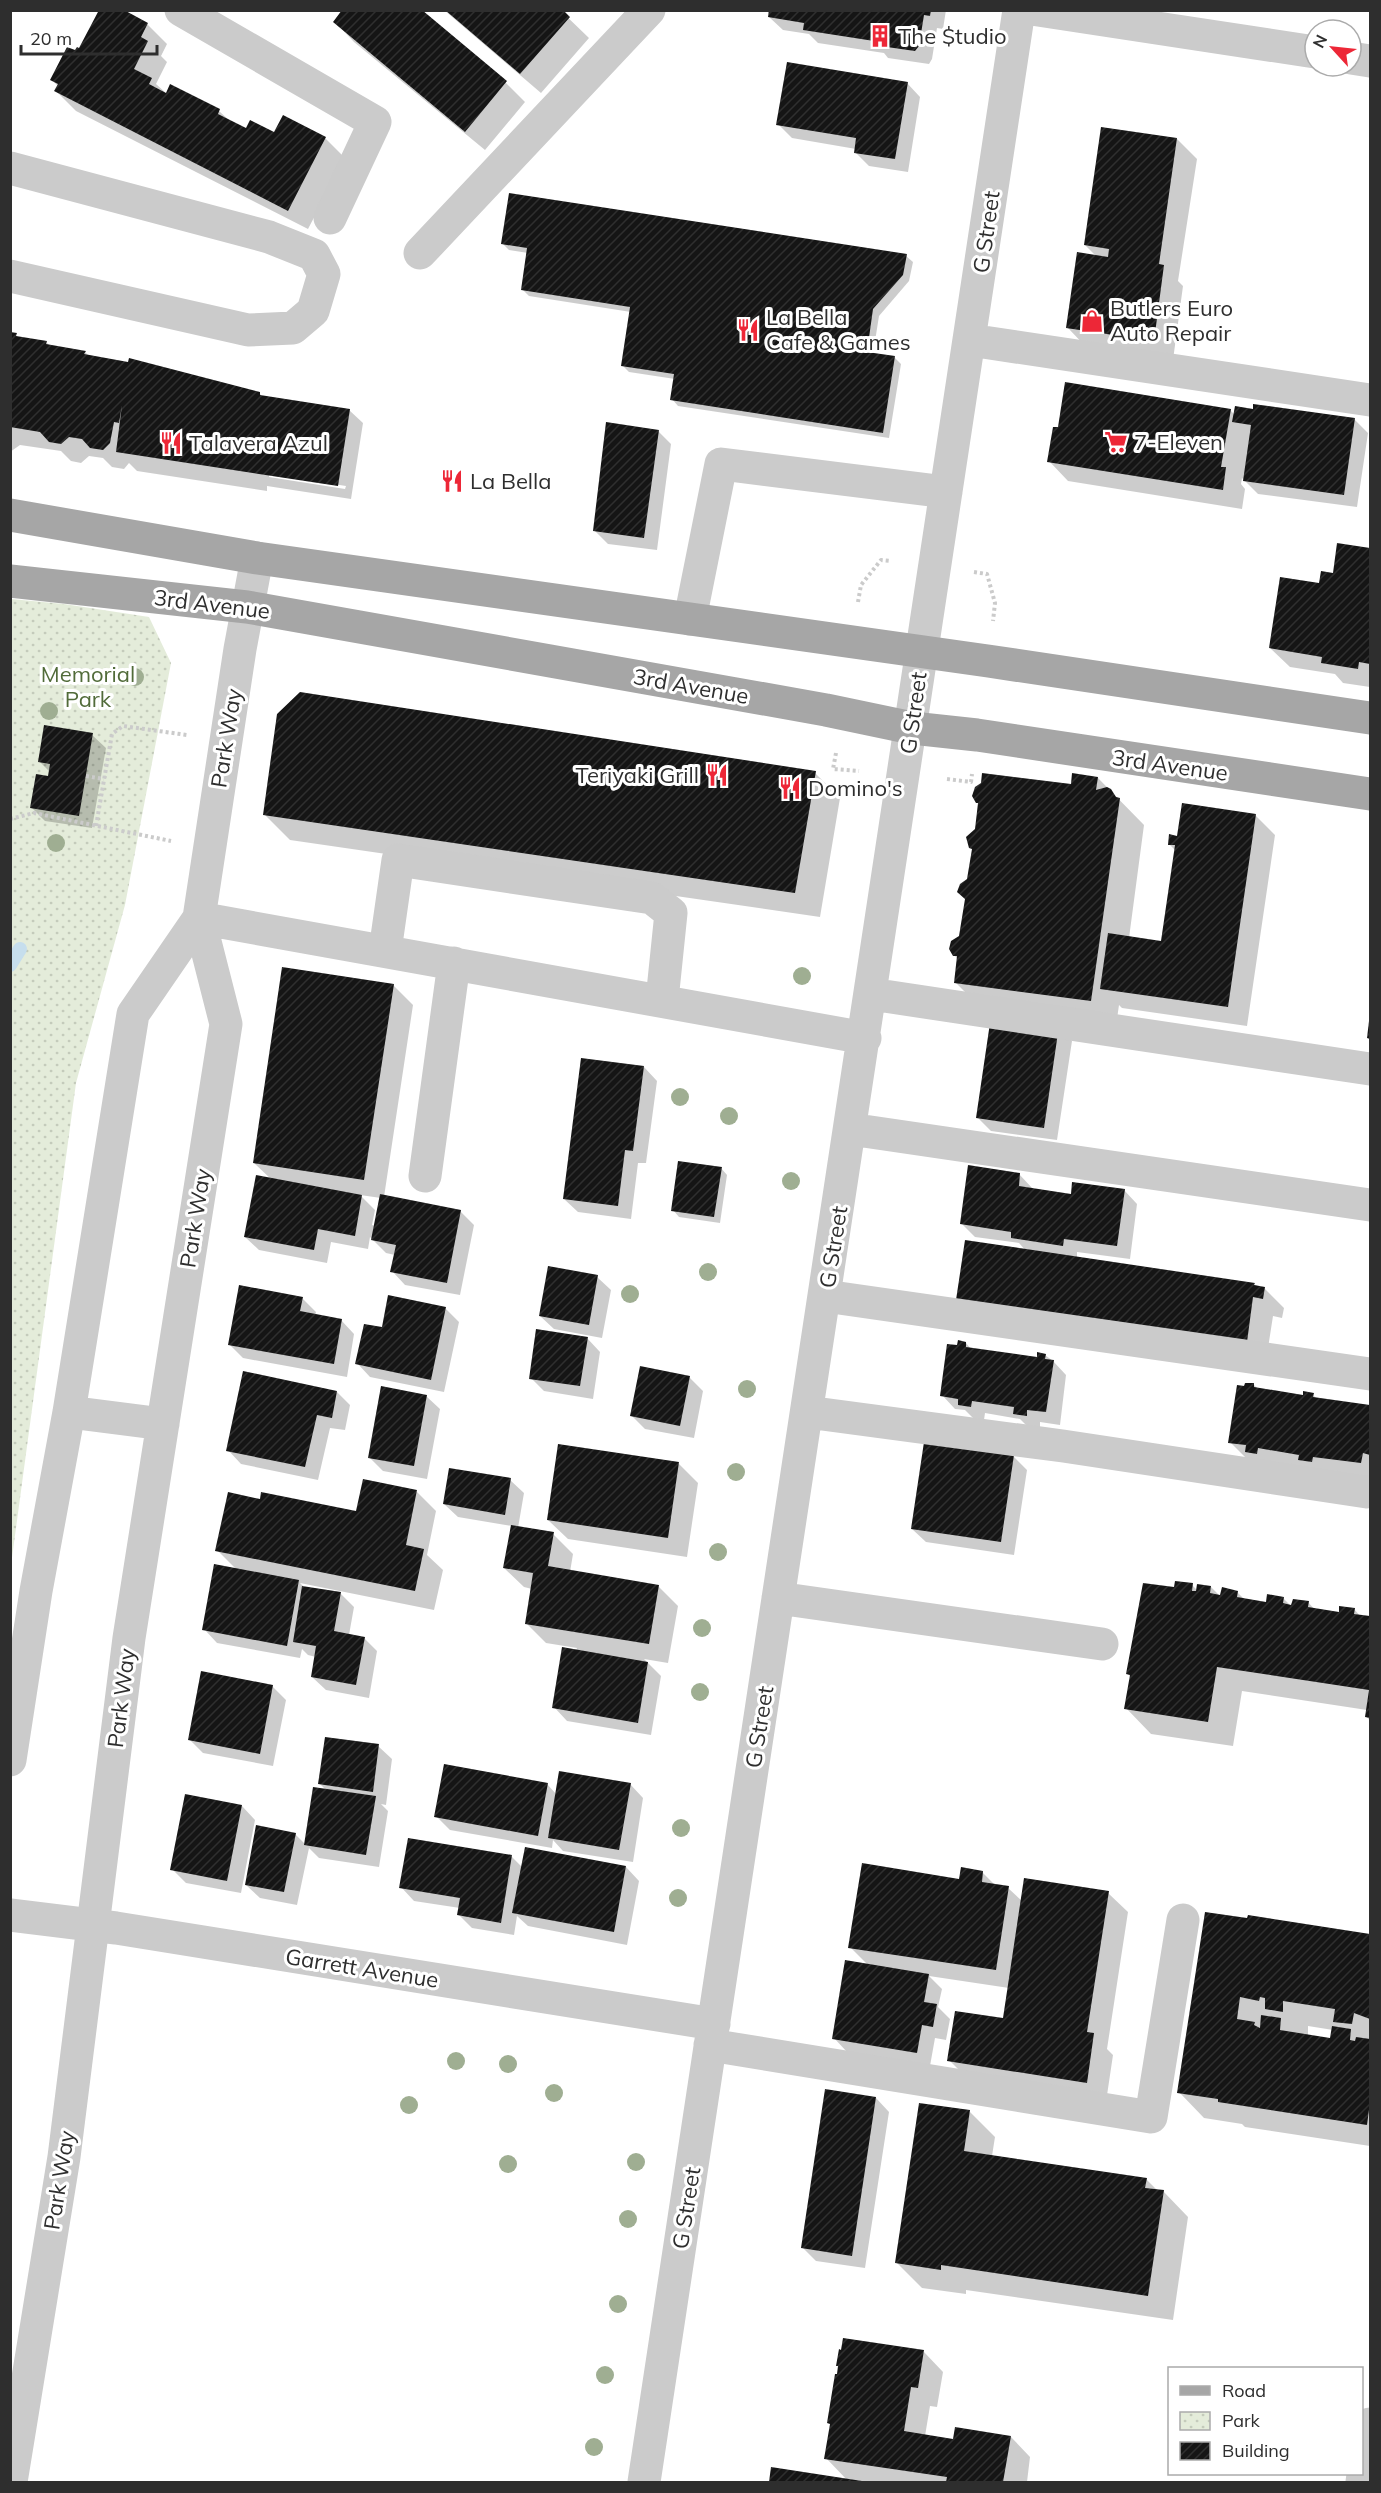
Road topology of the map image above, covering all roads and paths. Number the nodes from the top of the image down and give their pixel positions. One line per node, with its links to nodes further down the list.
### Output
1 (181, 10): 7 (street)
2 (649, 10): 8 (street)
3 (1019, 10): 10 (street, G Street)
4 (1038, 10): 5 (street)
5 (1303, 50)
6 (10, 168): 9 (street)
7 (330, 218)
8 (420, 253)
9 (10, 276)
10 (970, 340): 11 (street); 12 (street, G Street)
11 (1371, 400)
12 (946, 492): 20 (street); 22 (street, G Street)
13 (10, 515): 14 (main road)
14 (257, 558): 19 (street, Park Way); 20 (main road)
15 (891, 561): 18 (path)
16 (973, 572): 21 (path)
17 (10, 581): 19 (main road, 3rd Avenue)
18 (858, 603)
19 (247, 607): 24 (main road, 3rd Avenue); 25 (street, Park Way)
20 (690, 619): 22 (main road)
21 (993, 621)
22 (922, 654): 23 (main road); 24 (street, G Street)
23 (1371, 718)
24 (912, 728): 32 (main road, 3rd Avenue); 39 (street, G Street)
25 (226, 741): 29 (path); 35 (street, Park Way)
26 (833, 769): 27 (path)
27 (859, 771)
28 (86, 776): 29 (path)
29 (104, 779): 34 (path)
30 (947, 779): 31 (path)
31 (971, 782)
32 (1371, 794)
33 (10, 819): 34 (path)
34 (96, 826): 35 (path)
35 (209, 850): 36 (street, Park Way)
36 (198, 918): 37 (street); 48 (street, Park Way); 50 (street, Park Way)
37 (385, 951): 38 (street); 40 (street)
38 (454, 963): 40 (street); 44 (street)
39 (871, 994): 41 (street, G Street); 42 (street)
40 (662, 1000): 41 (street)
41 (865, 1038): 43 (street, G Street)
42 (1371, 1069)
43 (850, 1129): 45 (street); 46 (street, G Street)
44 (425, 1176)
45 (1371, 1205)
46 (825, 1296): 47 (street); 49 (street, G Street)
47 (1371, 1374)
48 (69, 1412): 50 (street); 54 (street, Park Way)
49 (807, 1412): 51 (street); 52 (street, G Street)
50 (163, 1424): 57 (street, Park Way)
51 (1367, 1492)
52 (778, 1598): 53 (street); 58 (street, G Street)
53 (1102, 1644)
54 (10, 1760)
55 (10, 1915): 57 (street, Garrett Avenue)
56 (1183, 1920): 58 (street, Garrett Avenue)
57 (94, 1925): 58 (street, Garrett Avenue); 60 (street, Park Way)
58 (712, 2034): 61 (street, G Street)
59 (1371, 2424): 62 (street)
60 (11, 2482)
61 (644, 2482)
62 (1362, 2482)

